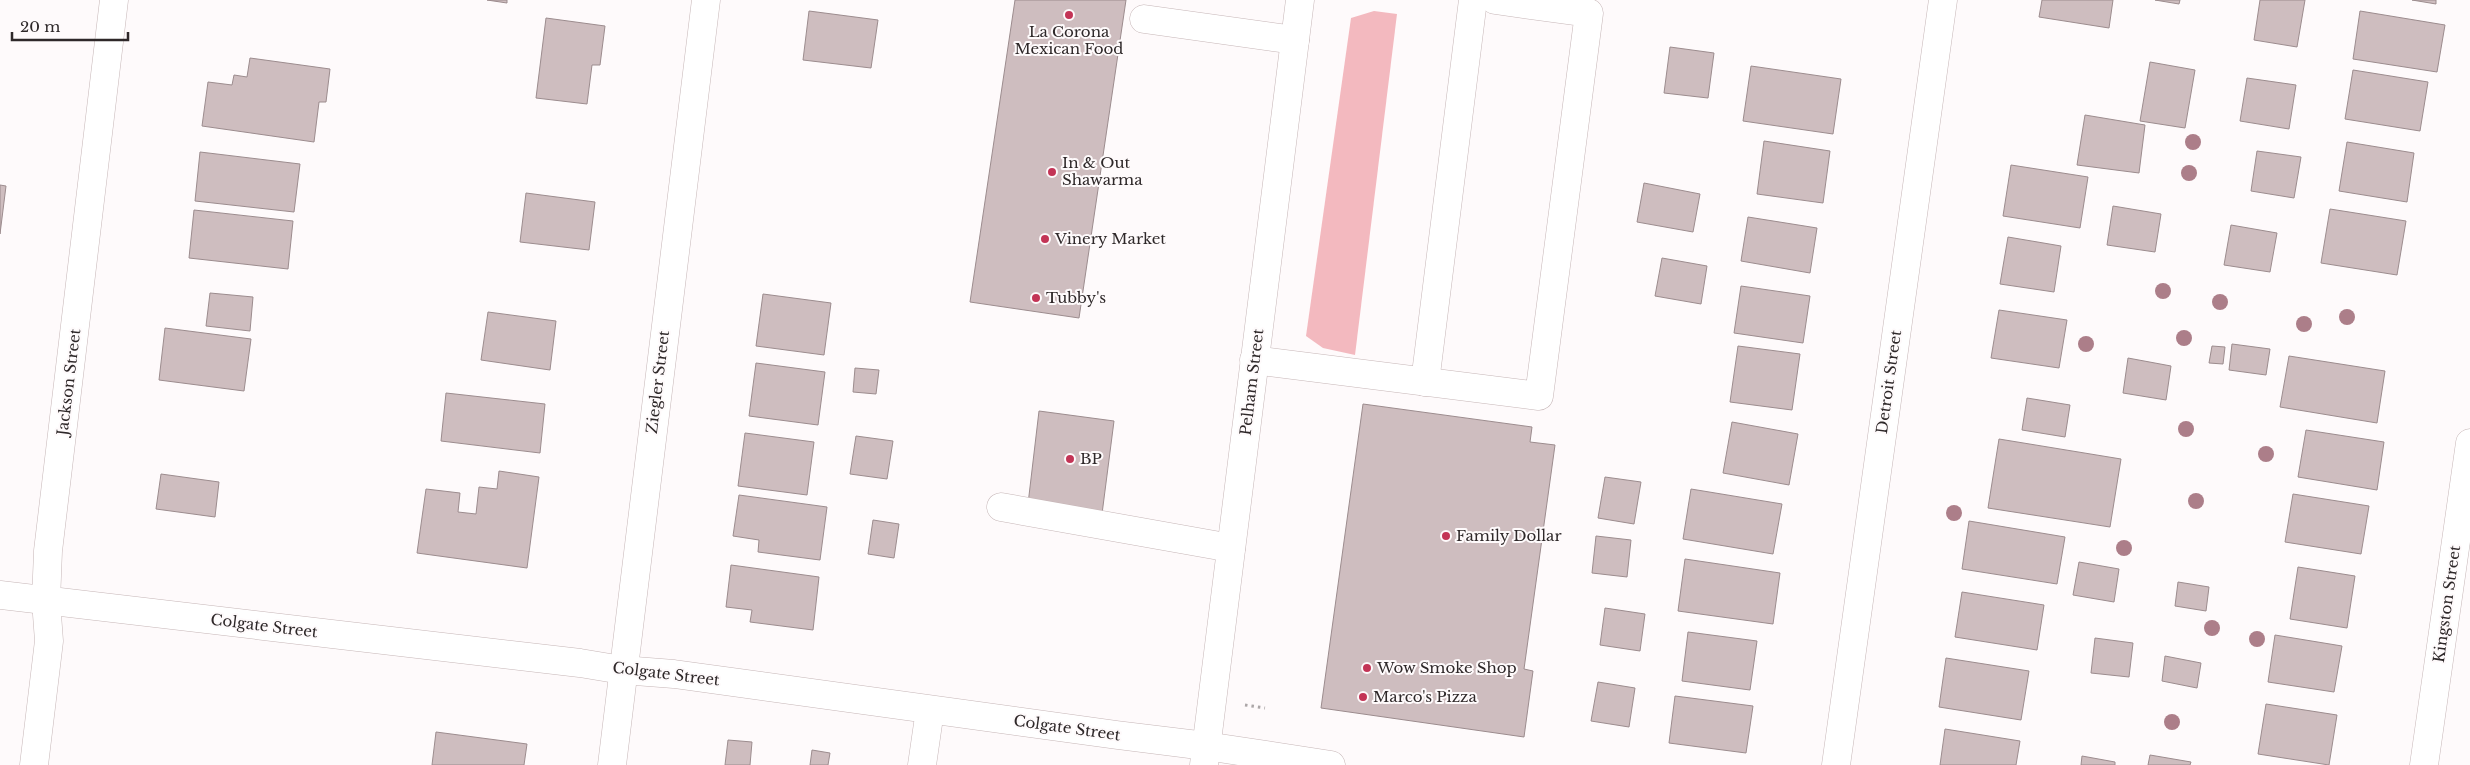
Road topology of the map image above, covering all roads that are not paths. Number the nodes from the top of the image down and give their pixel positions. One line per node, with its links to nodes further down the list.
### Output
1 (114, 0): 15 (street, Jackson Street)
2 (706, 0): 16 (street, Ziegler Street)
3 (1300, 0): 8 (street, Pelham Street)
4 (1473, 0): 10 (street)
5 (1495, 0): 10 (street)
6 (1944, 0): 23 (street, Detroit Street)
7 (1144, 19): 8 (street)
8 (1295, 40): 9 (street, Pelham Street)
9 (1254, 360): 10 (street); 13 (street, Pelham Street)
10 (1425, 382)
11 (2470, 443): 24 (street, Kingston Street)
12 (1001, 507): 13 (street)
13 (1231, 548): 18 (street, Pelham Street)
14 (0, 595): 15 (street, Colgate Street)
15 (46, 601): 16 (street, Colgate Street); 19 (street, Jackson Street)
16 (622, 670): 17 (street, Colgate Street); 20 (street, Ziegler Street)
17 (930, 710): 18 (street, Colgate Street); 21 (street)
18 (1205, 755): 22 (street, Colgate Street)
19 (34, 765)
20 (612, 765)
21 (922, 765)
22 (1330, 765)
23 (1836, 765)
24 (2424, 765)

